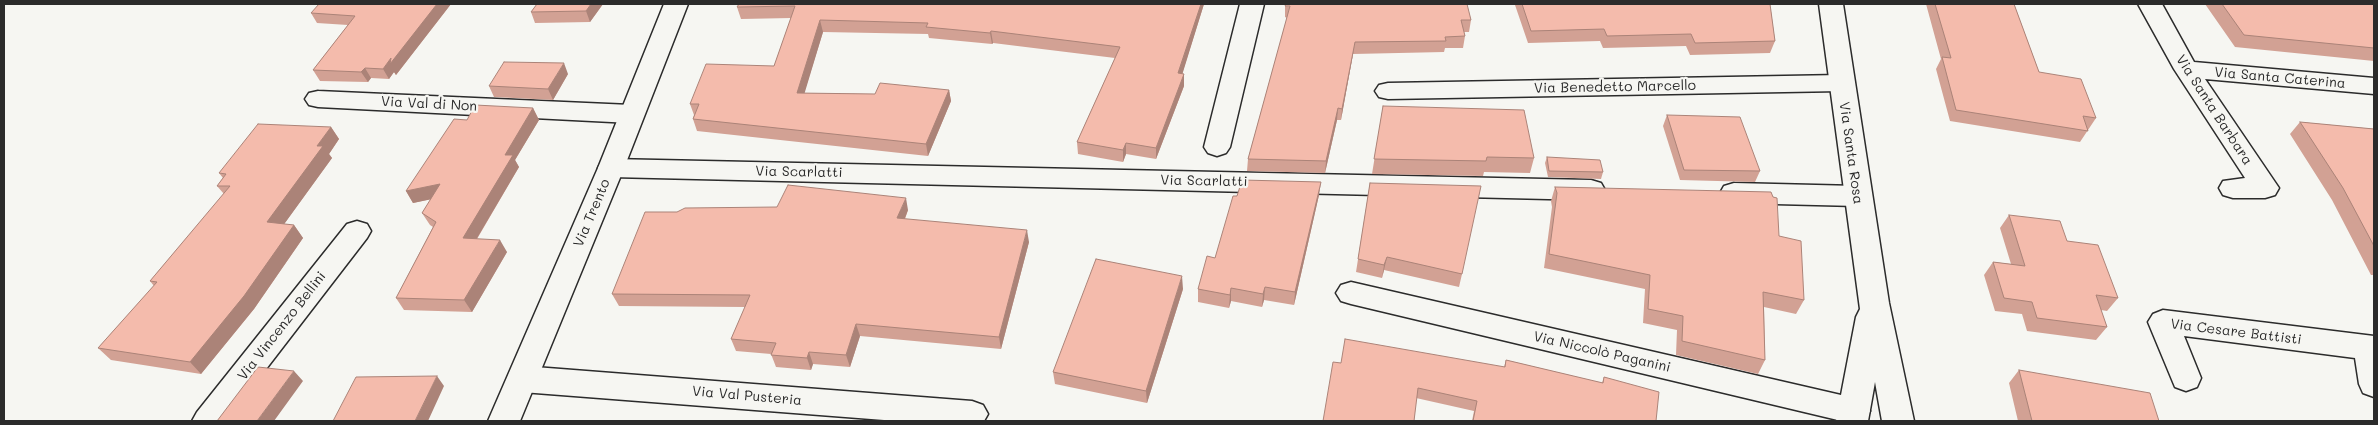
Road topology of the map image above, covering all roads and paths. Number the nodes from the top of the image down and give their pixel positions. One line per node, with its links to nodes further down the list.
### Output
1 (676, 4): 10 (street, Via Trento)
2 (1252, 4): 11 (street)
3 (1831, 4): 6 (street, Via Santa Rosa)
4 (2150, 4): 5 (street, Via Santa Barbara)
5 (2186, 69): 7 (street, Via Santa Caterina); 13 (street, Via Santa Barbara)
6 (1841, 83): 8 (street, Via Benedetto Marcello); 16 (street, Via Santa Rosa)
7 (2374, 86)
8 (1388, 91)
9 (318, 99): 10 (street, Via Val di Non)
10 (631, 114): 12 (street, Via Trento)
11 (1218, 147)
12 (611, 168): 14 (street, Via Scarlatti); 22 (street, Via Trento)
13 (2233, 188)
14 (1616, 190)
15 (1705, 192): 16 (street)
16 (1857, 196): 19 (street, Via Santa Rosa)
17 (357, 231): 26 (street, Via Vincenzo Bellini)
18 (1351, 293): 25 (street, Via Niccolò Paganini)
19 (1874, 303): 25 (street, Via Santa Rosa); 28 (street, Via Santa Rosa)
20 (2372, 348): 21 (street, Via Cesare Battisti); 23 (street, Via Cesare Battisti)
21 (2186, 378)
22 (522, 379): 24 (street, Via Val Pusteria); 27 (street, Via Trento)
23 (2374, 384)
24 (972, 414)
25 (1853, 416)
26 (208, 421)
27 (504, 421)
28 (1898, 421)

